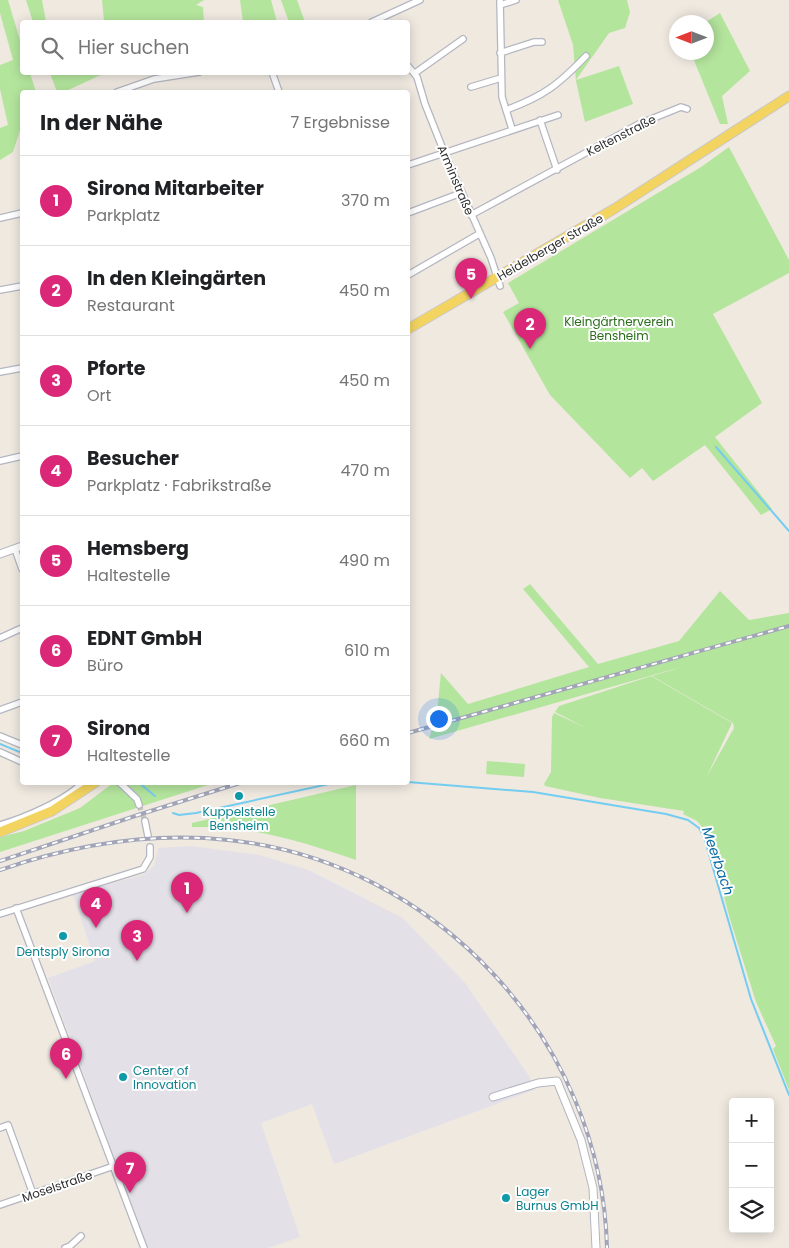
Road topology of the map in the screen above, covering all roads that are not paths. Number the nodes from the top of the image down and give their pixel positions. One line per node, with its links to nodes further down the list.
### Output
1 (420, 0): 4 (street)
2 (516, 0): 3 (street)
3 (500, 3): 7 (street)
4 (376, 20)
5 (463, 39): 10 (street)
6 (542, 42): 7 (street)
7 (500, 53): 13 (street)
8 (586, 56): 19 (street)
9 (410, 68): 10 (street, Arminstraße)
10 (415, 74): 23 (street, Arminstraße)
11 (180, 75): 15 (street)
12 (273, 75): 16 (street)
13 (501, 78): 14 (street); 19 (street)
14 (471, 87)
15 (123, 90)
16 (278, 90)
17 (789, 96): 33 (main road, Heidelberger Straße)
18 (687, 109): 25 (street, Keltenstraße)
19 (506, 110): 22 (street)
20 (558, 115): 21 (street)
21 (540, 120): 22 (street); 25 (street)
22 (512, 129): 23 (street)
23 (444, 152): 24 (street); 26 (street, Arminstraße)
24 (410, 164)
25 (557, 170): 29 (street, Keltenstraße)
26 (461, 193): 27 (street); 29 (street, Arminstraße)
27 (410, 212)
28 (20, 213): 30 (street)
29 (471, 215): 31 (street, Arminstraße)
30 (0, 218)
31 (479, 234): 32 (street); 33 (street, Arminstraße)
32 (410, 273)
33 (498, 282): 36 (main road, Heidelberger Straße)
34 (20, 286): 35 (street)
35 (0, 290)
36 (410, 328)
37 (20, 368): 38 (street)
38 (0, 372)
39 (20, 456): 40 (street)
40 (0, 461)
41 (20, 547): 42 (street)
42 (15, 549): 43 (street); 44 (street)
43 (0, 554)
44 (20, 564)
45 (20, 629): 46 (street)
46 (0, 638)
47 (20, 703): 48 (street)
48 (0, 710)
49 (0, 736): 50 (street)
50 (20, 744)
51 (0, 752): 52 (street)
52 (20, 761)
53 (79, 785): 58 (street)
54 (91, 785): 59 (main road)
55 (122, 785): 56 (street)
56 (139, 805)
57 (145, 821): 60 (street)
58 (0, 825)
59 (0, 832)
60 (148, 836)
61 (150, 847): 62 (street)
62 (16, 908): 63 (street); 66 (street)
63 (0, 914)
64 (492, 1097): 72 (street)
65 (0, 1128): 67 (street)
66 (114, 1166): 67 (street, Moselstraße); 71 (street)
67 (33, 1194): 68 (street, Moselstraße)
68 (0, 1205)
69 (81, 1236): 70 (street)
70 (65, 1248)
71 (144, 1248)
72 (596, 1248)

